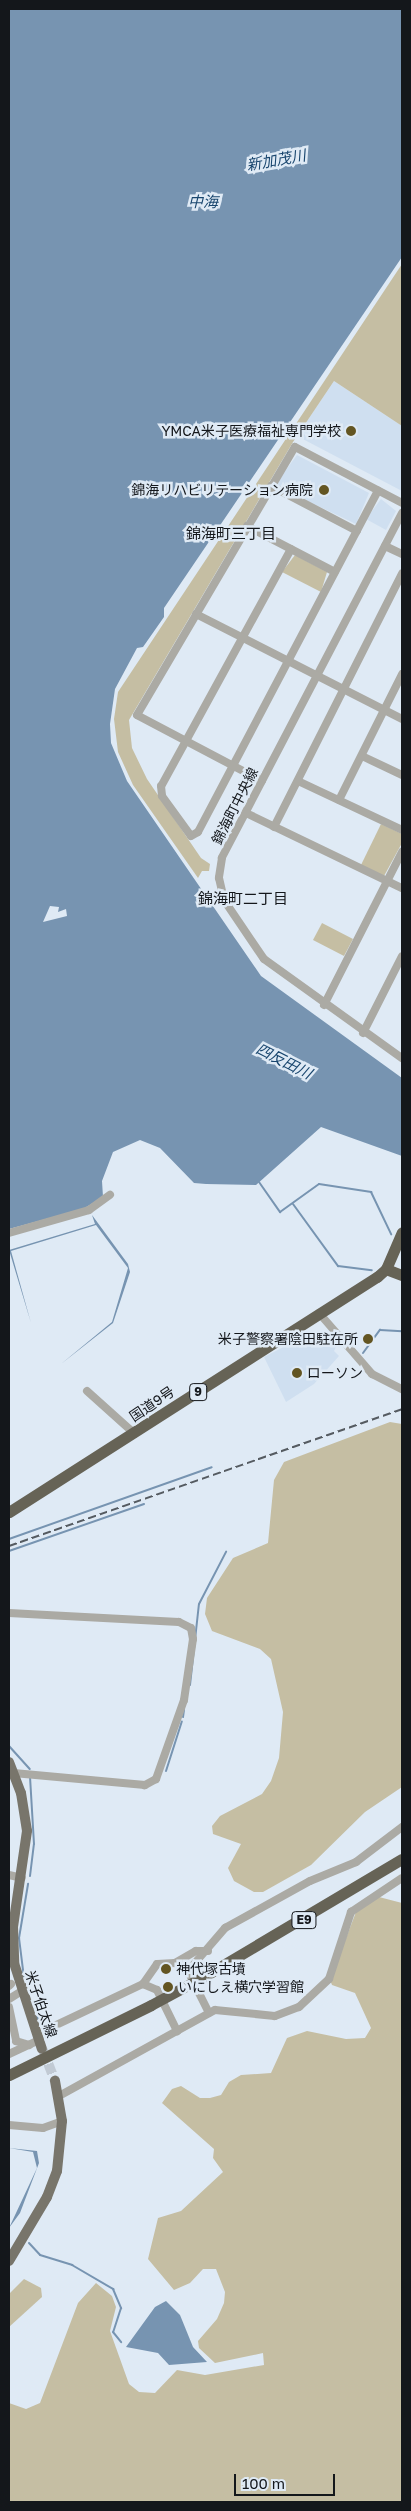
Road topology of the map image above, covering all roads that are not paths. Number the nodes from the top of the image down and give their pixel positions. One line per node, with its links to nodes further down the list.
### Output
1 (271, 486): 2 (street); 5 (street); 6 (street)
2 (378, 490): 3 (street); 6 (street)
3 (402, 503)
4 (402, 513): 7 (street, 錦海町中央線)
5 (247, 526): 8 (street); 12 (street)
6 (357, 531): 10 (street)
7 (385, 546): 9 (street); 16 (street, 錦海町中央線)
8 (291, 549): 10 (street); 13 (street)
9 (402, 554)
10 (335, 572): 14 (street)
11 (402, 574): 17 (street)
12 (196, 614): 13 (street); 20 (street)
13 (242, 639): 14 (street); 20 (street)
14 (288, 663): 16 (street); 22 (street)
15 (402, 674): 18 (street)
16 (316, 678): 17 (street); 24 (street, 錦海町中央線)
17 (343, 691): 18 (street); 25 (street)
18 (384, 710): 19 (street); 21 (street)
19 (402, 719)
20 (185, 740): 22 (street); 22 (street)
21 (362, 756): 23 (street); 26 (street)
22 (233, 766): 24 (street)
23 (402, 775)
24 (262, 781): 27 (street, 錦海町中央線)
25 (298, 781): 26 (street); 28 (street)
26 (339, 800): 29 (street)
27 (246, 813): 28 (street); 34 (street, 錦海町中央線)
28 (274, 827): 31 (street)
29 (402, 830)
30 (402, 852): 31 (street)
31 (388, 881): 32 (street); 34 (street)
32 (402, 888)
33 (402, 956): 35 (street)
34 (324, 1005): 35 (street, 錦海町中央線)
35 (363, 1033): 36 (street, 錦海町中央線)
36 (402, 1058)
37 (110, 1195): 39 (street)
38 (402, 1232): 40 (highway)
39 (9, 1233)
40 (386, 1270): 41 (highway); 42 (highway, 国道9号 / 9)
41 (402, 1275)
42 (318, 1314): 43 (street); 45 (highway, 国道9号 / 9)
43 (402, 1389)
44 (87, 1391): 45 (street)
45 (135, 1434): 46 (highway, 国道9号 / 9)
46 (9, 1512)
47 (9, 1613): 49 (street)
48 (9, 1762): 49 (main road, 米子伯太線)
49 (14, 1773): 53 (main road, 米子伯太線)
50 (402, 1828): 55 (street)
51 (402, 1859): 65 (highway, E9, bridge)
52 (9, 1875): 53 (street)
53 (22, 1878): 57 (main road, 米子伯太線)
54 (402, 1878): 60 (street)
55 (208, 1951): 56 (street); 60 (street)
56 (143, 1984): 61 (street); 62 (street)
57 (20, 1992): 58 (street); 62 (main road, 米子伯太線)
58 (9, 1999)
59 (9, 2007): 63 (street)
60 (209, 2013): 61 (street)
61 (177, 2031): 67 (street)
62 (39, 2041): 63 (street)
63 (29, 2045): 64 (street)
64 (9, 2054)
65 (9, 2075)
66 (55, 2081): 67 (main road)
67 (59, 2096): 68 (main road)
68 (62, 2121): 69 (street); 70 (main road)
69 (9, 2125)
70 (9, 2261)

